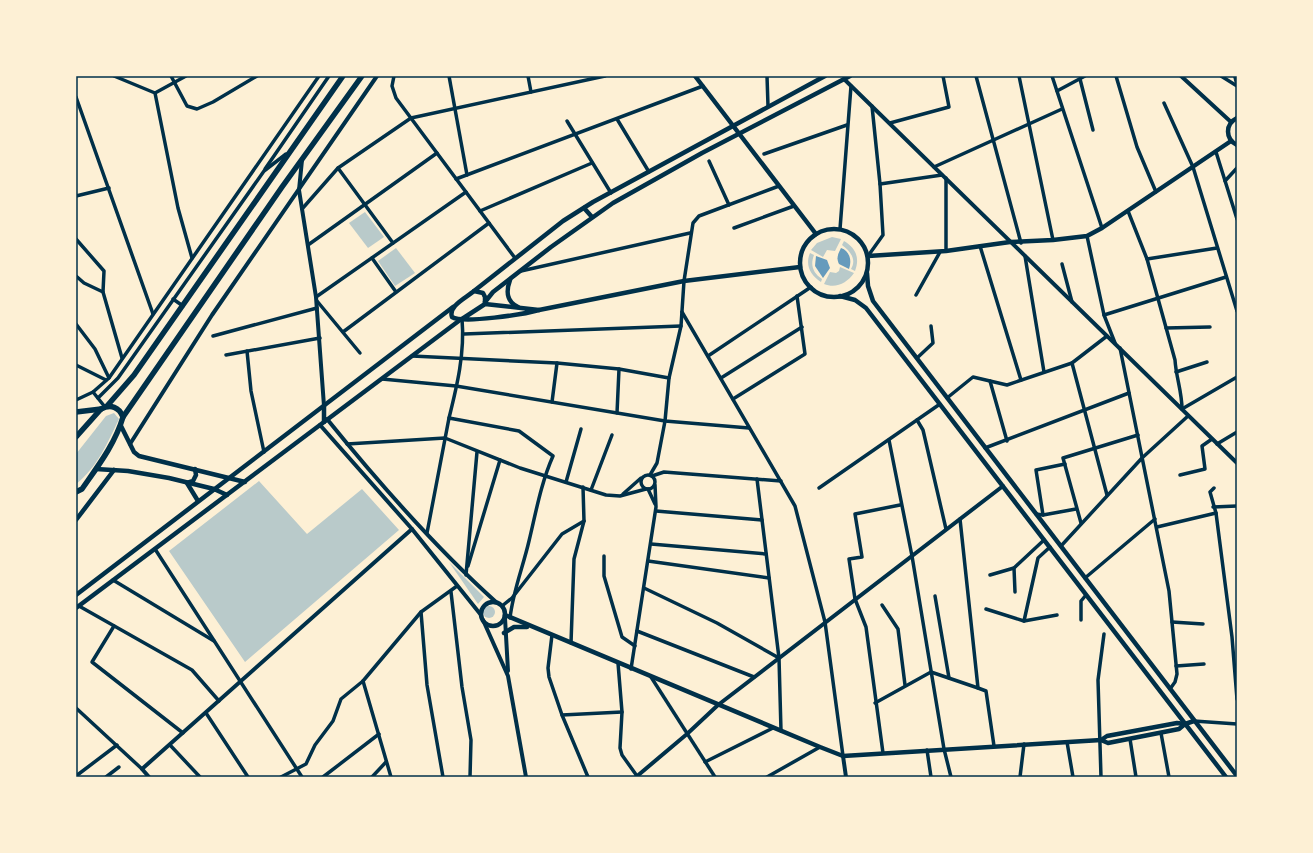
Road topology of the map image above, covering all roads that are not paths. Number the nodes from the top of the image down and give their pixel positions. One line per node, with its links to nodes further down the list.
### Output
1 (114, 76): 35 (street)
2 (171, 76): 29 (street)
3 (186, 76): 29 (street)
4 (257, 76): 29 (street)
5 (318, 76): 110 (street)
6 (328, 76): 68 (street)
7 (343, 76): 57 (main road)
8 (362, 76): 61 (main road)
9 (378, 76): 77 (street)
10 (394, 76): 42 (street)
11 (449, 76): 40 (street)
12 (528, 76): 34 (street)
13 (605, 76): 34 (street)
14 (695, 76): 31 (main road)
15 (767, 76): 38 (street)
16 (825, 76): 38 (main road)
17 (850, 76): 27 (main road)
18 (943, 76): 47 (street)
19 (976, 76): 54 (street)
20 (1019, 76): 48 (street)
21 (1052, 76): 33 (street)
22 (1085, 76): 28 (street)
23 (1116, 76): 79 (street)
24 (1181, 76): 46 (street)
25 (1221, 76): 30 (street)
26 (1235, 76): 30 (street)
27 (844, 79): 32 (street); 53 (main road)
28 (1080, 79): 33 (street); 51 (street)
29 (174, 82): 35 (street)
30 (1237, 85)
31 (703, 86): 44 (street); 50 (main road)
32 (851, 86): 39 (street); 49 (street)
33 (1057, 91): 41 (street)
34 (531, 92): 40 (street)
35 (155, 94): 110 (street)
36 (76, 97): 76 (street)
37 (1164, 103): 65 (street)
38 (768, 106): 50 (main road)
39 (872, 106): 47 (street); 74 (street)
40 (455, 108): 42 (street); 70 (street)
41 (1062, 109): 48 (street); 93 (street)
42 (411, 118): 59 (street); 66 (street)
43 (1237, 118): 46 (main road)
44 (617, 120): 52 (street); 69 (street)
45 (567, 121): 52 (street)
46 (1231, 122): 55 (main road)
47 (890, 123): 64 (street)
48 (1029, 124): 54 (street); 99 (street)
49 (847, 125): 60 (street); 94 (street)
50 (733, 126): 53 (main road); 69 (main road)
51 (1092, 130)
52 (575, 134): 63 (street); 70 (street)
53 (739, 134): 75 (main road); 89 (main road)
54 (994, 140): 64 (street); 102 (street)
55 (1231, 141): 56 (main road); 58 (main road)
56 (1237, 145)
57 (294, 148): 68 (street); 134 (main road)
58 (1216, 152): 65 (main road); 73 (street)
59 (437, 153): 72 (street); 82 (street)
60 (764, 154)
61 (303, 159): 77 (street); 195 (main road)
62 (709, 162): 83 (street)
63 (592, 163): 80 (street); 87 (street)
64 (934, 167): 71 (street)
65 (1192, 167): 79 (main road); 105 (street)
66 (338, 168): 82 (street); 86 (street)
67 (1237, 168): 73 (street)
68 (264, 171): 129 (street)
69 (649, 172): 80 (main road)
70 (467, 175): 72 (street)
71 (944, 177): 74 (street); 100 (street); 106 (street)
72 (456, 179): 78 (street)
73 (1225, 181): 90 (street)
74 (880, 184): 108 (street)
75 (779, 186): 83 (street); 84 (main road)
76 (109, 188): 81 (street); 141 (street)
77 (299, 190): 86 (street); 211 (street)
78 (466, 192): 87 (street); 101 (street)
79 (1156, 192): 88 (main road)
80 (611, 193): 85 (main road)
81 (76, 196)
82 (365, 203): 101 (street); 103 (street)
83 (729, 205): 95 (street)
84 (794, 206): 92 (street); 96 (main road)
85 (584, 208): 89 (main road); 112 (main road)
86 (302, 209): 103 (street)
87 (480, 211): 91 (street)
88 (1128, 211): 93 (main road); 113 (street)
89 (592, 217): 116 (main road)
90 (1237, 219)
91 (489, 223): 112 (street); 125 (street)
92 (734, 228)
93 (1102, 228): 97 (main road)
94 (840, 229): 96 (main road); 108 (main road)
95 (690, 233): 116 (street); 121 (street)
96 (816, 234): 115 (main road)
97 (1087, 236): 99 (main road); 142 (street)
98 (76, 239): 124 (street)
99 (1053, 240): 102 (main road)
100 (1010, 242): 102 (main road); 104 (main road); 109 (street)
101 (393, 243): 111 (street)
102 (1020, 243)
103 (308, 245): 130 (street)
104 (980, 246): 106 (main road); 177 (street)
105 (1217, 248): 113 (street); 119 (street)
106 (946, 251): 107 (main road)
107 (940, 252): 108 (main road); 126 (street)
108 (868, 256): 117 (main road)
109 (1025, 256): 132 (street); 170 (street)
110 (192, 258): 141 (street)
111 (372, 258): 125 (street); 130 (street)
112 (515, 258): 123 (main road)
113 (1147, 259): 131 (street)
114 (1062, 264): 132 (street)
115 (800, 267): 121 (main road); 122 (main road)
116 (520, 271): 120 (main road)
117 (867, 273): 128 (main road); 164 (main road)
118 (76, 276): 124 (street)
119 (1226, 277): 131 (street); 139 (street)
120 (510, 279): 133 (main road); 137 (main road)
121 (684, 281): 138 (main road); 140 (street)
122 (811, 288): 127 (street); 128 (main road)
123 (474, 291): 133 (main road); 135 (main road)
124 (103, 292): 162 (street)
125 (396, 292): 150 (street)
126 (916, 295)
127 (797, 296): 147 (street); 161 (street)
128 (840, 296): 187 (main road)
129 (173, 299): 134 (street); 182 (street)
130 (316, 299): 136 (street); 150 (street)
131 (1158, 299): 142 (street); 149 (street)
132 (1072, 302): 153 (street)
133 (485, 303): 137 (main road); 143 (main road)
134 (183, 306): 189 (main road)
135 (453, 307): 143 (main road); 188 (main road)
136 (317, 308): 152 (street); 154 (street)
137 (521, 309): 138 (main road)
138 (539, 310): 143 (main road)
139 (1237, 311)
140 (682, 312): 145 (street); 161 (street)
141 (153, 314): 162 (street)
142 (1104, 315): 155 (street)
143 (461, 320): 151 (street); 160 (main road)
144 (76, 324): 175 (street)
145 (681, 326): 151 (street); 173 (street)
146 (931, 326): 164 (street)
147 (802, 327): 174 (street); 184 (street)
148 (1210, 327): 149 (street)
149 (1166, 328): 171 (street)
150 (343, 332): 158 (street)
151 (464, 334): 163 (street)
152 (213, 336)
153 (1107, 336): 155 (street); 167 (street)
154 (320, 338): 157 (street); 188 (street)
155 (1116, 344): 156 (street)
156 (1120, 348): 181 (street); 191 (street)
157 (247, 351): 159 (street); 216 (street)
158 (360, 352)
159 (226, 355)
160 (412, 356): 163 (street); 176 (main road)
161 (708, 356): 174 (street)
162 (122, 358): 175 (street)
163 (461, 358): 166 (street); 179 (street)
164 (917, 358): 183 (main road)
165 (1207, 362): 171 (street)
166 (557, 363): 169 (street); 186 (street)
167 (1072, 363): 170 (street); 190 (street)
168 (76, 365): 175 (street)
169 (619, 369): 173 (street); 193 (street)
170 (1044, 372): 177 (street)
171 (1176, 372): 191 (street)
172 (1237, 377): 191 (street)
173 (669, 378): 198 (street)
174 (721, 378): 184 (street)
175 (107, 379): 180 (street)
176 (382, 379): 179 (street); 199 (main road)
177 (1021, 380): 178 (street)
178 (990, 381): 183 (street); 210 (street)
179 (456, 386): 186 (street); 196 (street)
180 (93, 392): 182 (street); 185 (street)
181 (1129, 393): 190 (street); 205 (street)
182 (98, 398): 189 (street)
183 (947, 398): 214 (main road)
184 (733, 399): 202 (street)
185 (76, 400)
186 (552, 402): 193 (street)
187 (940, 404): 197 (street); 236 (main road)
188 (324, 406): 199 (main road); 216 (main road)
189 (104, 407): 192 (main road); 195 (main road); 206 (main road)
190 (1084, 409): 210 (street); 215 (street)
191 (1182, 409): 194 (street)
192 (76, 412)
193 (617, 413): 198 (street)
194 (1188, 416): 208 (street); 218 (street)
195 (123, 417): 200 (main road)
196 (449, 418): 207 (street); 225 (street)
197 (917, 420): 209 (street); 264 (street)
198 (665, 421): 202 (street); 226 (street)
199 (324, 422): 212 (street); 232 (main road); 263 (street)
200 (120, 426): 211 (main road); 222 (main road)
201 (581, 428): 233 (street)
202 (749, 428): 231 (street)
203 (1237, 432): 213 (street)
204 (612, 435): 242 (street)
205 (1138, 435): 215 (street); 218 (street)
206 (76, 436)
207 (444, 438): 212 (street); 217 (street); 265 (street)
208 (1212, 439): 213 (street); 227 (street)
209 (889, 440): 239 (street); 248 (street)
210 (1007, 441): 214 (street)
211 (130, 444): 223 (main road)
212 (347, 444): 265 (street)
213 (1217, 444): 220 (street)
214 (985, 448): 254 (main road)
215 (1094, 448): 221 (street); 245 (street)
216 (264, 452): 228 (main road)
217 (477, 452): 219 (street); 276 (street)
218 (1142, 458): 245 (street); 257 (street)
219 (500, 460): 225 (street); 276 (street)
220 (1237, 463)
221 (1065, 464): 252 (street); 255 (street)
222 (96, 469): 224 (main road); 243 (main road)
223 (195, 469): 228 (main road); 234 (main road)
224 (114, 470): 234 (main road); 258 (main road)
225 (544, 475): 233 (street); 288 (street)
226 (651, 475): 229 (street); 230 (street); 235 (street)
227 (1180, 475)
228 (230, 478): 232 (main road); 238 (main road)
229 (642, 478): 241 (street); 246 (street)
230 (757, 479): 231 (street); 259 (street)
231 (780, 481): 302 (street)
232 (244, 482): 244 (main road)
233 (566, 482): 237 (street)
234 (187, 483): 238 (main road); 247 (main road)
235 (655, 485): 241 (street); 251 (street)
236 (1003, 486): 256 (street); 266 (main road)
237 (583, 487): 242 (street); 260 (street)
238 (214, 488): 244 (main road); 247 (main road)
239 (819, 488)
240 (1214, 488): 250 (street)
241 (647, 489): 246 (street); 251 (street)
242 (591, 490): 246 (street)
243 (76, 492)
244 (227, 495): 270 (main road)
245 (1107, 495): 261 (street)
246 (620, 496)
247 (198, 501): 285 (main road)
248 (900, 505): 273 (street); 289 (street)
249 (1237, 506): 250 (street)
250 (1213, 507): 253 (street)
251 (656, 509): 259 (street); 267 (street)
252 (1076, 509): 255 (street); 261 (street)
253 (1216, 513): 262 (street); 312 (street)
254 (1036, 514): 255 (street); 268 (main road)
255 (1043, 515)
256 (960, 519): 264 (street); 330 (street)
257 (1155, 519): 262 (street); 279 (street)
258 (76, 520)
259 (762, 520): 271 (street)
260 (584, 521): 288 (street); 314 (street)
261 (1081, 523): 268 (street)
262 (1157, 528): 303 (street)
263 (412, 529): 281 (street); 328 (street)
264 (946, 529): 273 (street)
265 (427, 532): 276 (street)
266 (1044, 540): 269 (main road); 275 (street)
267 (650, 544): 271 (street); 274 (street)
268 (1060, 546): 279 (main road)
269 (1050, 547): 286 (main road); 301 (street)
270 (155, 549): 280 (main road); 313 (street)
271 (766, 554): 278 (street)
272 (604, 556): 315 (street)
273 (912, 556): 289 (street); 321 (street)
274 (648, 561): 278 (street); 282 (street)
275 (1014, 568): 277 (street); 284 (street)
276 (466, 575): 290 (street)
277 (990, 575)
278 (770, 578): 316 (street)
279 (1085, 578): 331 (main road)
280 (113, 580): 293 (main road); 313 (street)
281 (458, 586): 283 (street); 298 (street)
282 (644, 588): 307 (street); 316 (street)
283 (451, 592): 295 (street); 381 (street)
284 (1015, 592)
285 (76, 595)
286 (1086, 595): 300 (street); 343 (main road)
287 (935, 596): 326 (street)
288 (512, 598): 291 (street); 299 (street)
289 (855, 599): 302 (street); 334 (street)
290 (496, 602): 291 (main road); 298 (main road)
291 (502, 606): 297 (main road)
292 (882, 606): 329 (street)
293 (78, 607): 305 (street)
294 (986, 609): 301 (street)
295 (421, 612): 327 (street); 380 (street)
296 (1057, 615): 301 (street)
297 (505, 617): 298 (main road); 299 (main road); 308 (street)
298 (482, 618): 322 (street)
299 (510, 618): 306 (main road)
300 (1081, 620)
301 (1024, 621)
302 (825, 622): 316 (street); 362 (street)
303 (1172, 622): 304 (street); 319 (street)
304 (1203, 624)
305 (114, 626): 333 (street); 347 (street)
306 (538, 630): 308 (main road); 310 (main road)
307 (637, 631): 315 (street); 325 (street)
308 (504, 633): 322 (street)
309 (1104, 634): 352 (street)
310 (552, 635): 314 (main road); 341 (street)
311 (1237, 636): 312 (street)
312 (1232, 637): 323 (street)
313 (214, 641): 328 (street)
314 (571, 644): 317 (main road)
315 (635, 646): 320 (street)
316 (779, 658): 325 (street); 346 (street)
317 (618, 663): 320 (main road); 338 (street)
318 (1204, 664): 319 (street)
319 (1176, 666): 331 (street)
320 (631, 669): 324 (main road)
321 (931, 672): 326 (street); 329 (street); 359 (street)
322 (508, 676): 382 (street)
323 (1236, 676): 332 (street)
324 (651, 677): 335 (main road); 350 (street)
325 (754, 677): 335 (street)
326 (949, 678): 330 (street)
327 (363, 681): 349 (street); 367 (street)
328 (240, 682): 333 (street); 367 (street)
329 (905, 685): 334 (street)
330 (978, 688): 357 (street)
331 (1170, 689): 342 (main road)
332 (1237, 699)
333 (219, 701): 339 (street)
334 (875, 703): 361 (street)
335 (718, 705): 345 (main road); 350 (street)
336 (76, 708): 337 (street)
337 (80, 712): 340 (street); 355 (street)
338 (622, 712): 341 (street); 384 (street)
339 (206, 713): 347 (street); 374 (street)
340 (76, 715)
341 (562, 715): 383 (street)
342 (1194, 720): 343 (main road); 344 (street); 370 (main road)
343 (1185, 724): 348 (main road); 352 (main road); 394 (main road)
344 (1237, 724)
345 (773, 728): 346 (main road); 364 (street)
346 (781, 731): 358 (main road)
347 (183, 733): 356 (street)
348 (1161, 733): 351 (main road); 393 (street)
349 (378, 734): 363 (street); 377 (street)
350 (687, 734): 364 (street); 384 (street)
351 (1130, 739): 352 (main road); 392 (street)
352 (1101, 740): 353 (main road); 391 (street)
353 (1067, 742): 354 (main road); 390 (street)
354 (1024, 744): 357 (main road); 389 (street)
355 (117, 745): 366 (street); 368 (street)
356 (170, 745): 366 (street); 373 (street)
357 (994, 746): 359 (main road)
358 (820, 748): 362 (main road); 386 (street)
359 (944, 749): 360 (main road); 388 (street)
360 (927, 750): 361 (main road); 387 (street)
361 (882, 753): 362 (main road)
362 (844, 756): 369 (street)
363 (386, 762): 378 (street); 379 (street)
364 (705, 762): 385 (street)
365 (119, 766): 371 (street)
366 (142, 769): 372 (street)
367 (297, 770): 375 (street); 376 (street)
368 (76, 776)
369 (847, 776)
370 (1237, 776)
371 (106, 777)
372 (149, 777)
373 (200, 777)
374 (248, 777)
375 (281, 777)
376 (302, 777)
377 (322, 777)
378 (372, 777)
379 (391, 777)
380 (443, 777)
381 (470, 777)
382 (526, 777)
383 (588, 777)
384 (637, 777)
385 (715, 777)
386 (767, 777)
387 (931, 777)
388 (952, 777)
389 (1020, 777)
390 (1073, 777)
391 (1101, 777)
392 (1136, 777)
393 (1169, 777)
394 (1226, 777)

